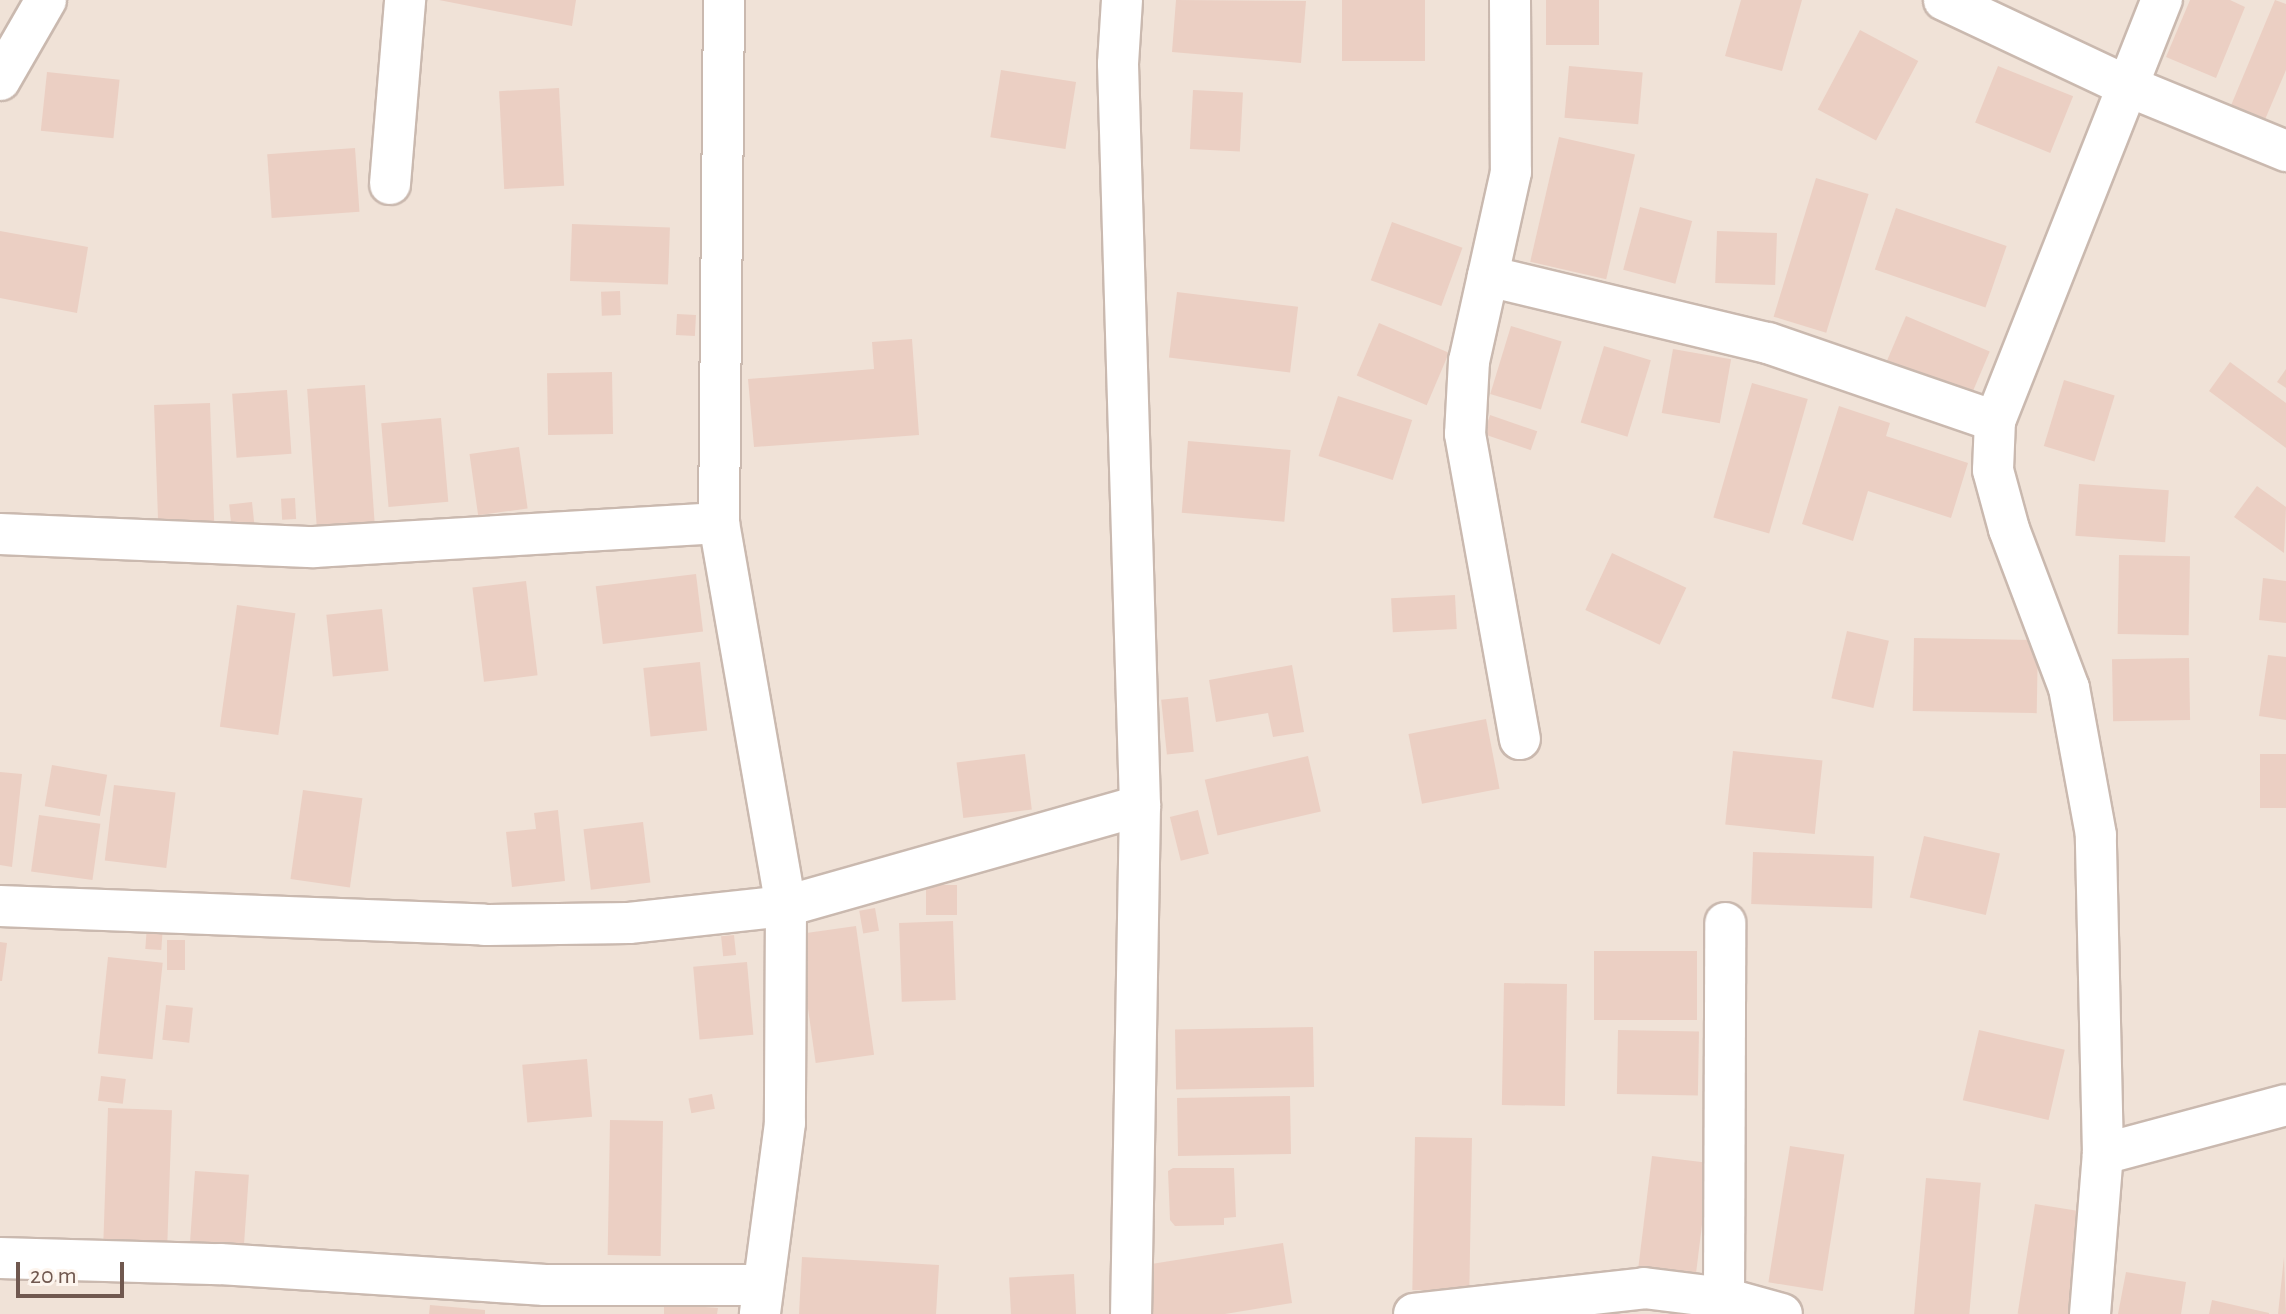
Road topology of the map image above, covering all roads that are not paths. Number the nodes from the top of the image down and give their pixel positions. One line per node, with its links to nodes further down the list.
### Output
1 (46, 0): 8 (street)
2 (405, 0): 11 (street)
3 (724, 0): 14 (street)
4 (1122, 0): 17 (street)
5 (1510, 0): 12 (street)
6 (1944, 0): 9 (street)
7 (2162, 0): 9 (street)
8 (0, 80)
9 (2125, 85): 10 (street); 13 (street)
10 (2286, 151)
11 (390, 184)
12 (1488, 276): 13 (street); 16 (street)
13 (1995, 421): 22 (street)
14 (719, 523): 15 (street); 19 (street)
15 (0, 534)
16 (1520, 739)
17 (1140, 806): 19 (street); 26 (street)
18 (0, 906): 19 (street)
19 (786, 906): 25 (street)
20 (1725, 923): 24 (street)
21 (2286, 1105): 22 (street)
22 (2103, 1154): 29 (street)
23 (0, 1258): 25 (street)
24 (1724, 1298): 27 (street); 28 (street)
25 (760, 1300)
26 (1131, 1314)
27 (1414, 1314)
28 (1782, 1314)
29 (2090, 1314)

